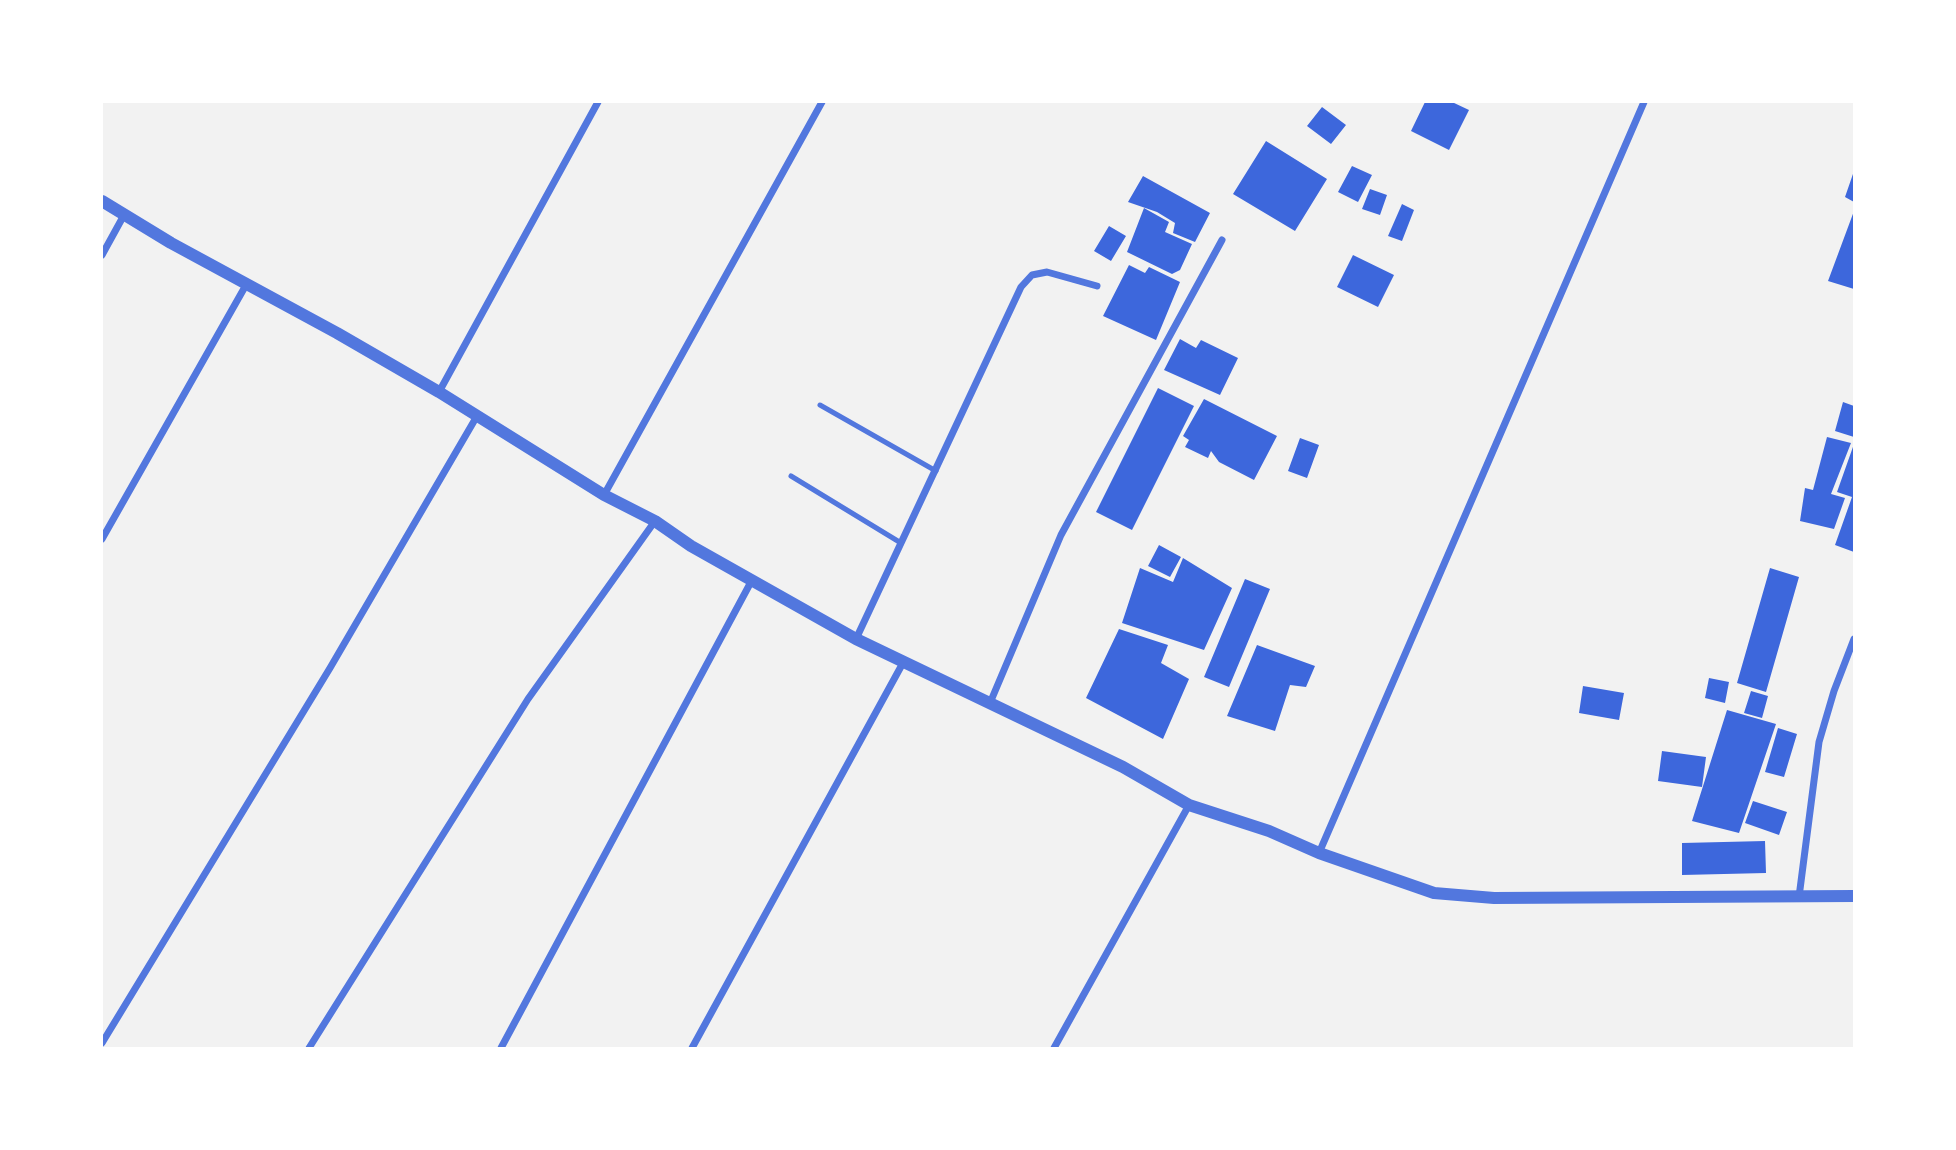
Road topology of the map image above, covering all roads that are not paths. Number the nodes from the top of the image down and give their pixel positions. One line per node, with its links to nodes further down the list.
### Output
1 (598, 102): 10 (street)
2 (822, 102): 15 (street)
3 (1644, 102): 25 (street)
4 (102, 201): 5 (street)
5 (124, 215): 7 (street); 8 (street)
6 (1222, 240): 23 (street)
7 (102, 255)
8 (246, 285): 10 (street); 17 (street)
9 (1097, 286): 13 (street)
10 (439, 392): 12 (street)
11 (820, 405): 13 (lane)
12 (477, 416): 15 (street); 28 (street)
13 (936, 471): 18 (street)
14 (791, 476): 18 (lane)
15 (604, 495): 16 (street)
16 (655, 521): 19 (street); 29 (street)
17 (102, 539)
18 (901, 543): 20 (street)
19 (752, 580): 20 (street); 30 (street)
20 (856, 639): 22 (street)
21 (1854, 639): 27 (street)
22 (904, 662): 23 (street); 31 (street)
23 (990, 703): 24 (street)
24 (1189, 805): 25 (street); 32 (street)
25 (1319, 853): 27 (street)
26 (1854, 896): 27 (street)
27 (1799, 897)
28 (102, 1043)
29 (309, 1048)
30 (501, 1048)
31 (692, 1048)
32 (1054, 1048)

